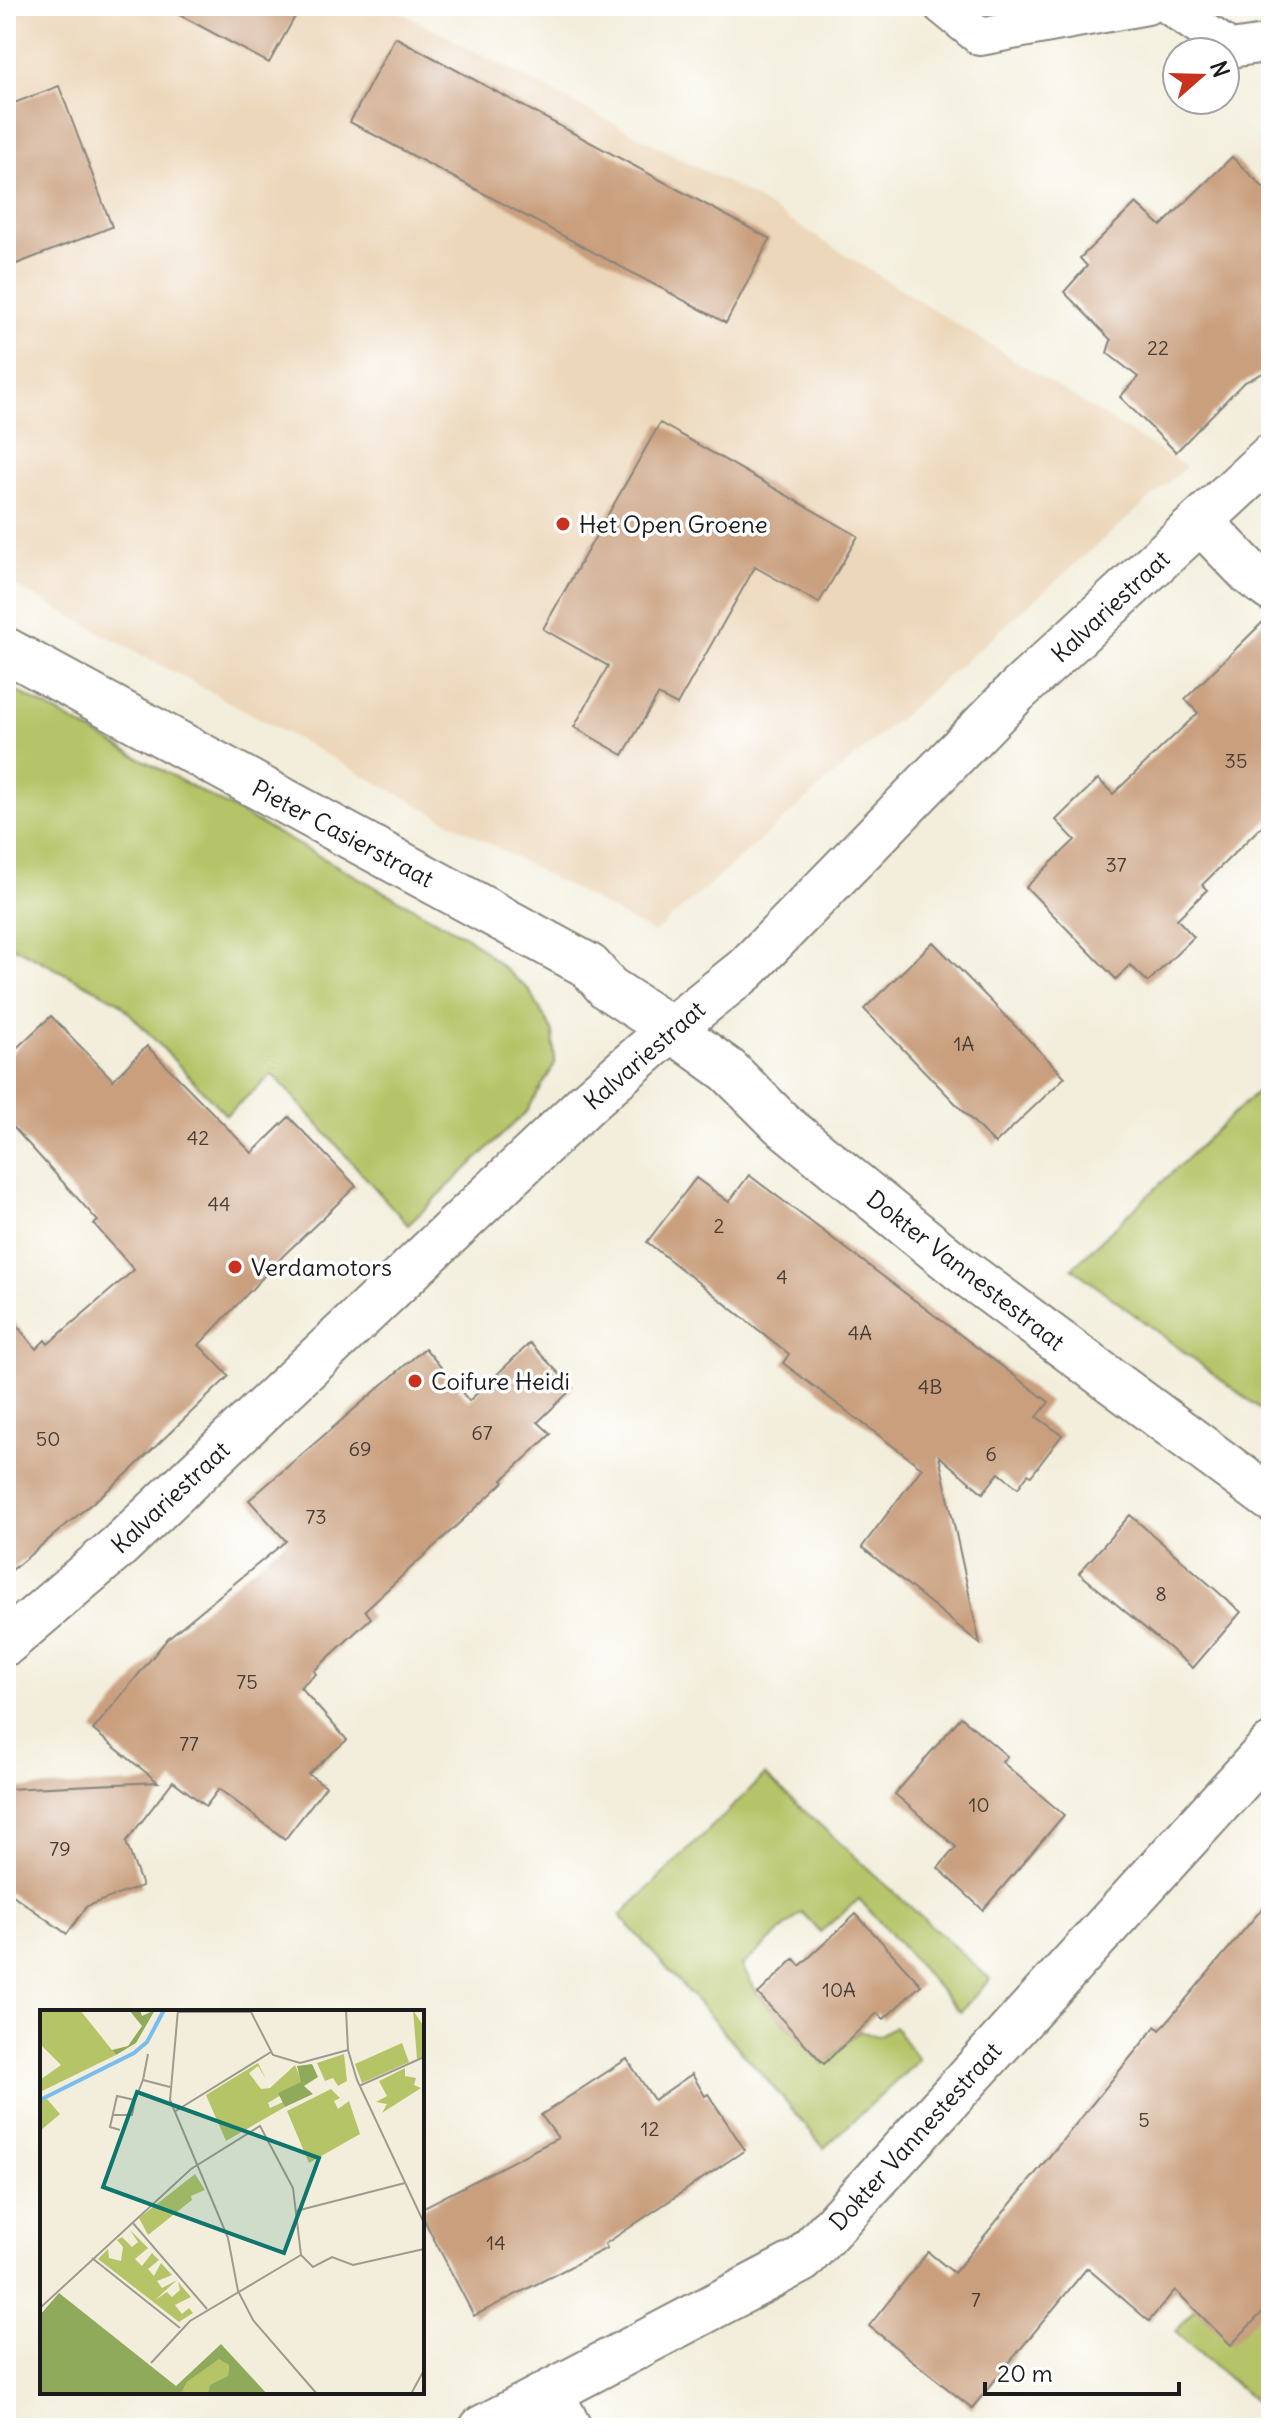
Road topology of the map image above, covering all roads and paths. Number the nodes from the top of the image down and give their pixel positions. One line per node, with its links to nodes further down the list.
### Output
1 (942, 6): 2 (lane)
2 (1147, 6)
3 (1169, 6): 4 (lane)
4 (1271, 43)
5 (1271, 456): 6 (street, Kalvariestraat)
6 (1201, 522): 7 (street); 9 (street, Kalvariestraat)
7 (1271, 589)
8 (6, 650): 9 (street, Pieter Casierstraat)
9 (671, 1029): 10 (street, Dokter Vannestestraat); 11 (street, Kalvariestraat)
10 (1271, 1499)
11 (6, 1643)
12 (1271, 1746): 13 (street, Dokter Vannestestraat)
13 (560, 2410): 14 (street, Dokter Vannestestraat)
14 (482, 2428)

